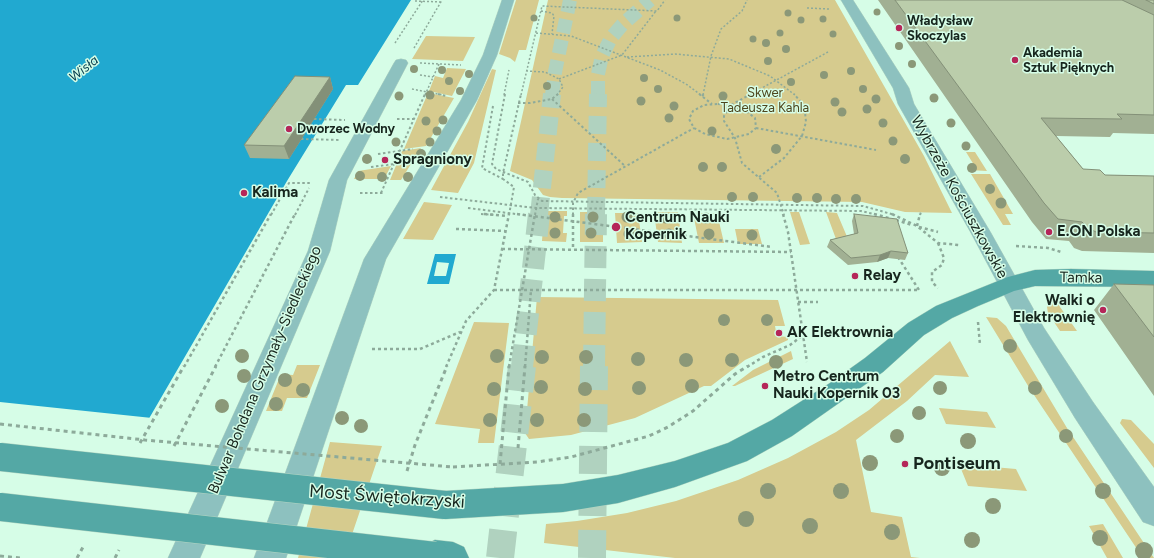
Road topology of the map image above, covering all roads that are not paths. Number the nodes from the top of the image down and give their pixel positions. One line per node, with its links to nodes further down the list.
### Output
1 (508, 0): 11 (street)
2 (847, 0): 5 (street, Wybrzeże Kościuszkowskie)
3 (406, 56): 10 (street, Bulwar Bohdana Grzymały-Siedleckiego)
4 (1154, 279): 5 (street, Tamka)
5 (1008, 285): 6 (street, Most Świętokrzyski, bridge); 8 (street, Wybrzeże Kościuszkowskie)
6 (0, 457)
7 (0, 507): 9 (street, bridge)
8 (1154, 512)
9 (444, 557)
10 (184, 558)
11 (270, 558)

